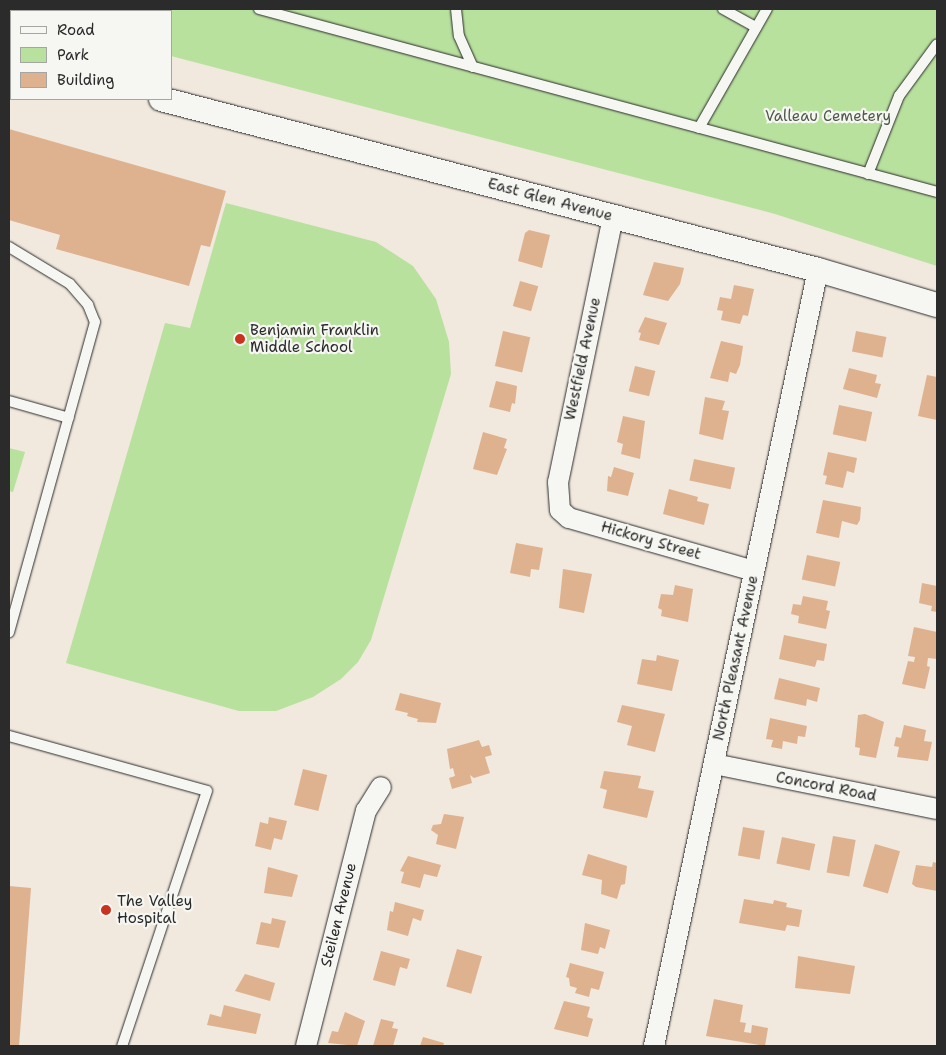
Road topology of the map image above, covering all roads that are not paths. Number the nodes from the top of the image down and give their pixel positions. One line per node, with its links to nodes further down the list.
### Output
1 (259, 9): 7 (lane)
2 (456, 9): 7 (lane)
3 (723, 9): 5 (lane)
4 (767, 9): 5 (lane)
5 (756, 28): 9 (lane)
6 (937, 44): 10 (lane)
7 (473, 67): 9 (lane)
8 (165, 100): 12 (street, East Glen Avenue)
9 (699, 128): 10 (lane)
10 (868, 174): 11 (lane)
11 (937, 192)
12 (613, 217): 14 (street, East Glen Avenue); 18 (street, Westfield Avenue)
13 (9, 247): 17 (lane)
14 (818, 270): 15 (street, East Glen Avenue); 19 (street, North Pleasant Avenue)
15 (937, 306)
16 (9, 401): 17 (lane)
17 (70, 418): 20 (lane)
18 (557, 502): 19 (street, Hickory Street)
19 (754, 571): 22 (street, North Pleasant Avenue)
20 (9, 632)
21 (9, 736): 25 (lane)
22 (714, 764): 24 (street, Concord Road); 27 (street, North Pleasant Avenue)
23 (381, 788): 26 (street, Steilen Avenue)
24 (937, 809)
25 (122, 1046)
26 (306, 1046)
27 (654, 1046)

